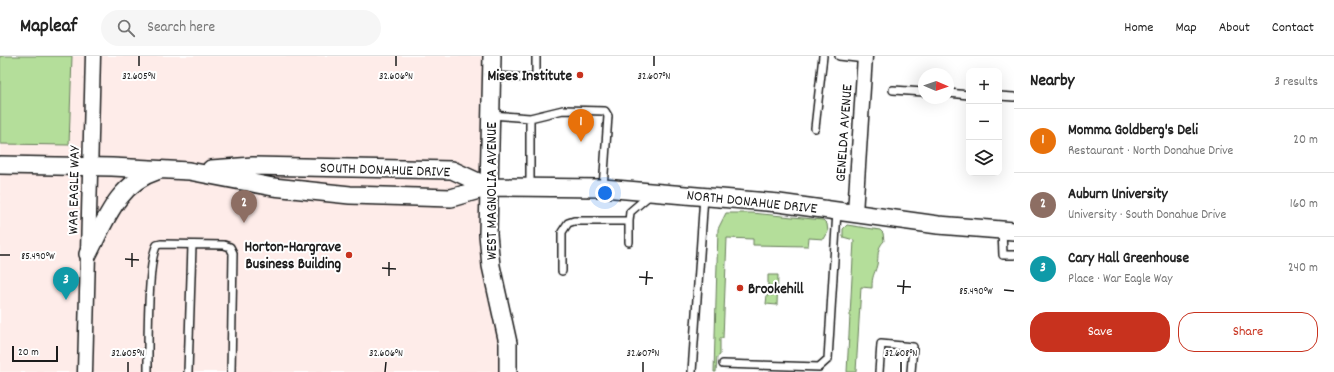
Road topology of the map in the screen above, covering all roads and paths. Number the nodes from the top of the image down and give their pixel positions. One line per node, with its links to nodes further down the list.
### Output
1 (93, 56): 18 (street, WAR EAGLE WAY)
2 (492, 56): 7 (street, WEST MAGNOLIA AVENUE)
3 (536, 56): 7 (lane)
4 (823, 56): 16 (lane)
5 (839, 56): 6 (lane)
6 (865, 58): 27 (street, GENELDA AVENUE)
7 (492, 76): 14 (street, WEST MAGNOLIA AVENUE)
8 (893, 90): 9 (lane)
9 (918, 92)
10 (954, 94): 11 (lane)
11 (966, 95)
12 (1002, 96): 13 (lane)
13 (1014, 97)
14 (490, 116): 15 (lane); 21 (street, WEST MAGNOLIA AVENUE)
15 (530, 118): 22 (lane); 23 (lane)
16 (815, 128)
17 (0, 165): 18 (street, SOUTH DONAHUE DRIVE)
18 (90, 167): 19 (street, SOUTH DONAHUE DRIVE); 32 (street, WAR EAGLE WAY)
19 (162, 169): 20 (street, SOUTH DONAHUE DRIVE); 32 (street)
20 (189, 171): 21 (street, SOUTH DONAHUE DRIVE); 21 (street, SOUTH DONAHUE DRIVE)
21 (489, 187): 22 (street, NORTH DONAHUE DRIVE); 40 (street, WEST MAGNOLIA AVENUE)
22 (530, 188): 23 (street, NORTH DONAHUE DRIVE)
23 (603, 188): 24 (street, NORTH DONAHUE DRIVE)
24 (654, 191): 25 (street, NORTH DONAHUE DRIVE); 28 (lane)
25 (704, 196): 26 (street, NORTH DONAHUE DRIVE); 41 (lane)
26 (837, 211): 27 (street, NORTH DONAHUE DRIVE); 35 (lane)
27 (855, 213): 29 (street, NORTH DONAHUE DRIVE)
28 (630, 222): 30 (lane); 34 (lane)
29 (1008, 231): 33 (lane)
30 (629, 242)
31 (192, 245): 37 (lane); 38 (lane); 39 (lane)
32 (88, 254): 36 (street, WAR EAGLE WAY)
33 (1014, 255)
34 (562, 271)
35 (723, 364)
36 (85, 372)
37 (148, 372)
38 (188, 372)
39 (231, 372)
40 (508, 372)
41 (692, 372)
42 (879, 372): 43 (lane)
43 (911, 372)

